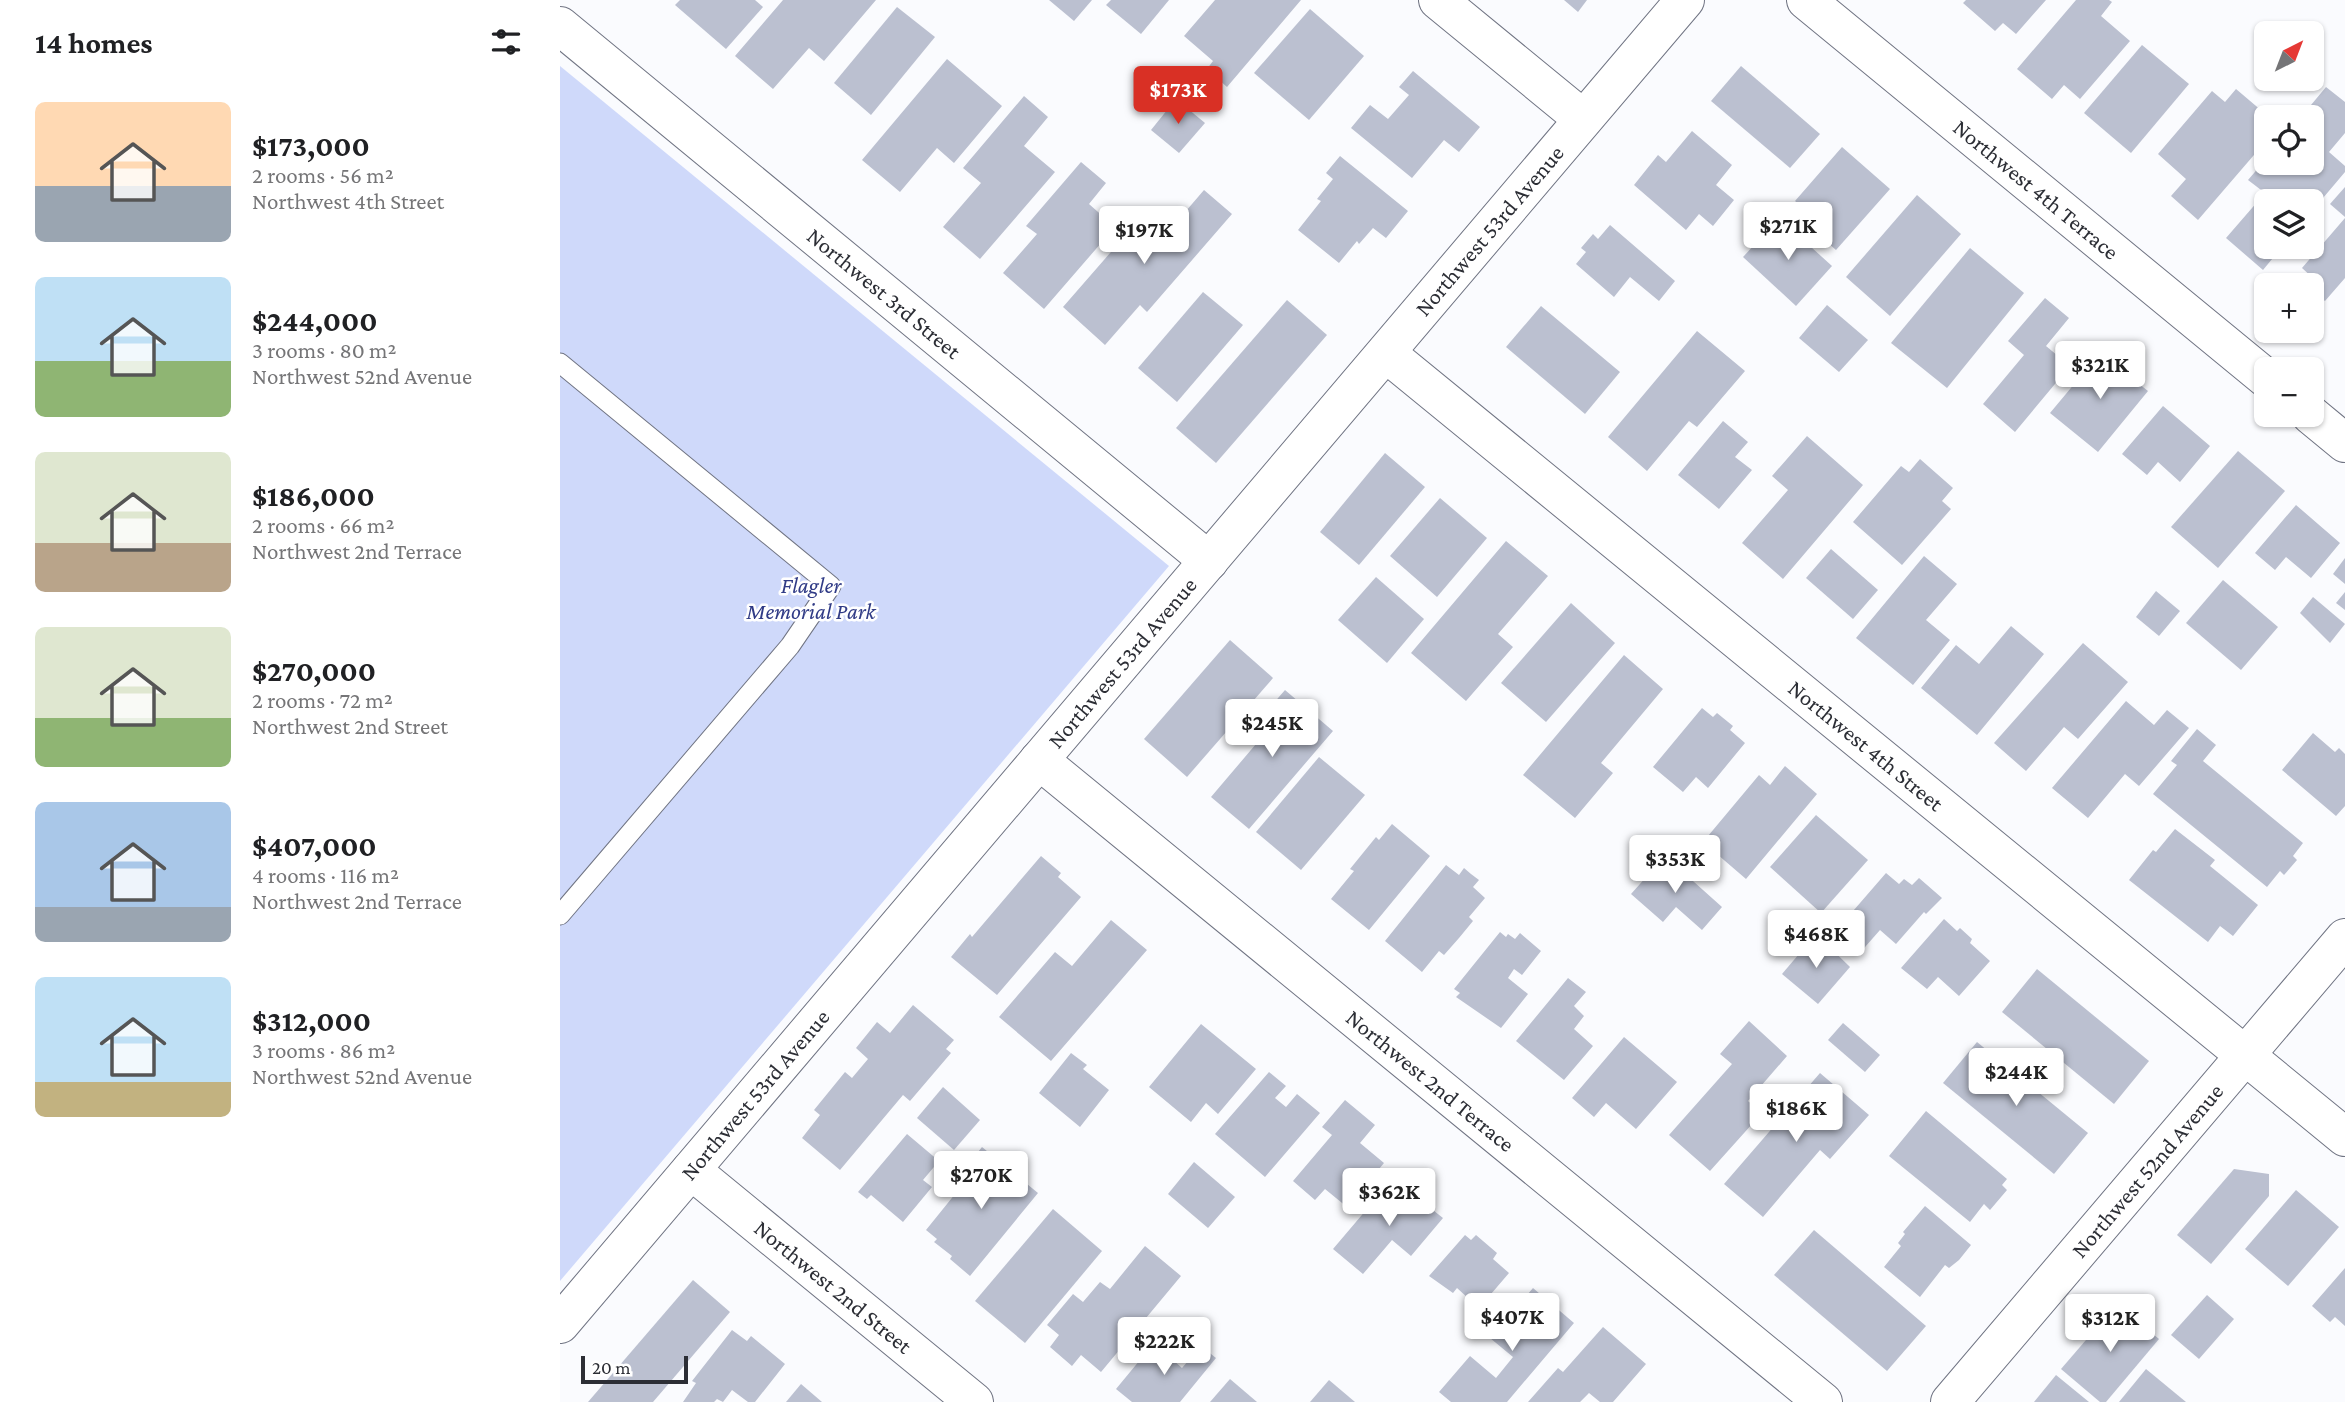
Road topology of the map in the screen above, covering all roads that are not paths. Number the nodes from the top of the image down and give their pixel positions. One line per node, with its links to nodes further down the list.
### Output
1 (1438, 0): 5 (street)
2 (1685, 0): 5 (street, Northwest 53rd Avenue)
3 (1806, 0): 8 (street, Northwest 4th Terrace)
4 (560, 26): 11 (street, Northwest 3rd Street)
5 (1583, 119): 6 (street, Northwest 53rd Avenue)
6 (1386, 353): 11 (street, Northwest 53rd Avenue); 15 (street, Northwest 4th Street)
7 (560, 363): 13 (lane)
8 (2254, 368)
9 (2324, 426): 10 (street)
10 (2345, 443)
11 (1209, 561): 12 (street, Northwest 53rd Avenue)
12 (1039, 760): 17 (street, Northwest 53rd Avenue); 20 (street, Northwest 2nd Terrace)
13 (560, 915)
14 (2345, 938): 15 (street, Northwest 52nd Avenue)
15 (2245, 1055): 16 (street, Northwest 4th Street); 21 (street, Northwest 52nd Avenue)
16 (2345, 1137)
17 (691, 1170): 18 (street, Northwest 53rd Avenue); 19 (street, Northwest 2nd Street)
18 (560, 1324)
19 (974, 1402)
20 (1823, 1402)
21 (1950, 1402)

